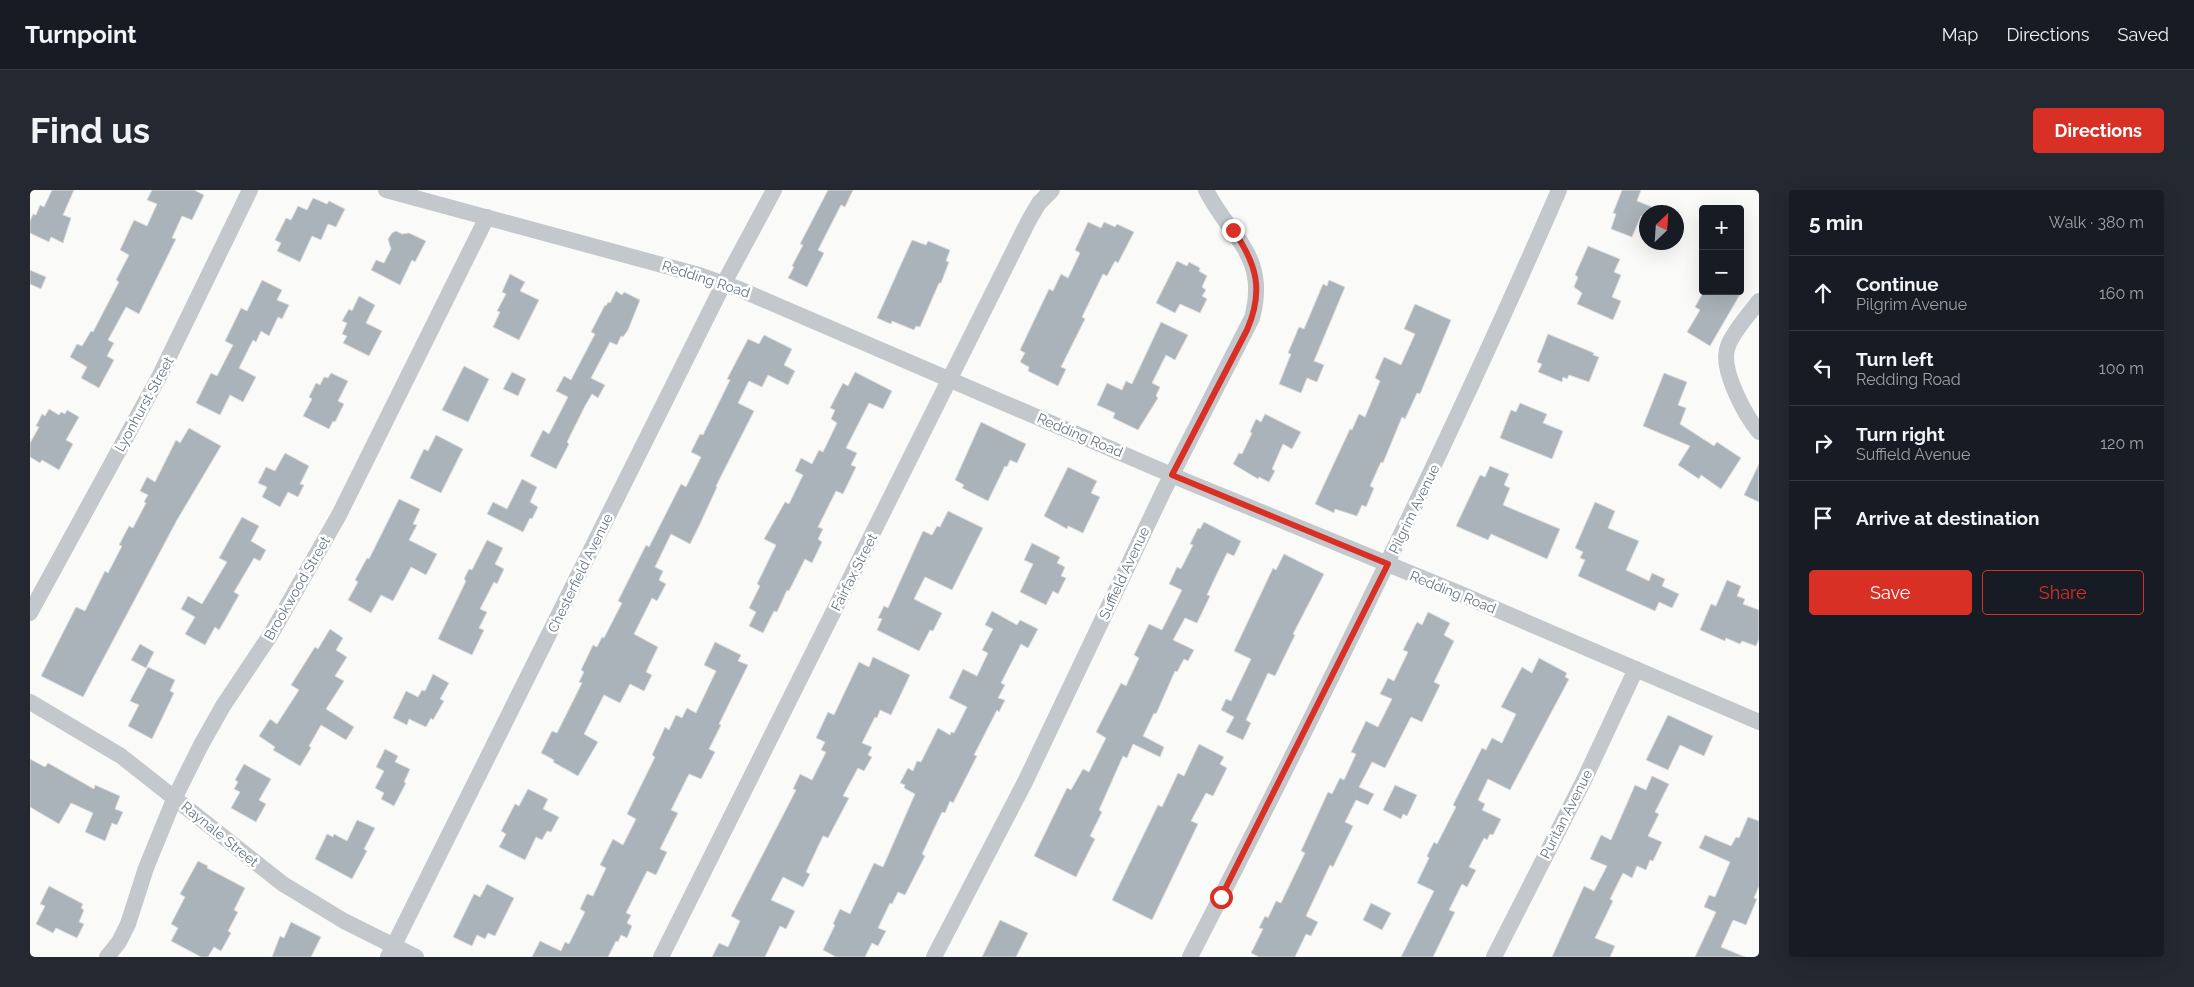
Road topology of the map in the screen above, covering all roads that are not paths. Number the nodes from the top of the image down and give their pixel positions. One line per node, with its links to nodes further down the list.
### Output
1 (250, 190): 14 (street, Lyonhurst Street)
2 (386, 190): 7 (street, Redding Road)
3 (774, 190): 8 (street, Chesterfield Avenue)
4 (1052, 190): 10 (street, Fairfax Street)
5 (1206, 190): 12 (street, Suffield Avenue)
6 (1559, 190): 13 (street, Pilgrim Avenue)
7 (487, 218): 8 (street, Redding Road); 18 (street, Brookwood Street)
8 (724, 283): 10 (street, Redding Road); 19 (street, Chesterfield Avenue)
9 (1759, 301): 11 (street)
10 (949, 379): 12 (street, Redding Road); 22 (street, Fairfax Street)
11 (1759, 432)
12 (1172, 475): 13 (street, Redding Road); 23 (street, Suffield Avenue)
13 (1388, 564): 15 (street, Redding Road); 24 (street, Pilgrim Avenue)
14 (30, 613)
15 (1636, 669): 17 (street, Redding Road); 25 (street, Puritan Avenue)
16 (30, 702): 18 (street, Raynale Street)
17 (1759, 722)
18 (176, 797): 19 (street, Raynale Street); 20 (street, Brookwood Street)
19 (390, 952): 21 (street, Raynale Street)
20 (107, 957)
21 (416, 957)
22 (661, 957)
23 (934, 957)
24 (1190, 957)
25 (1494, 957)

